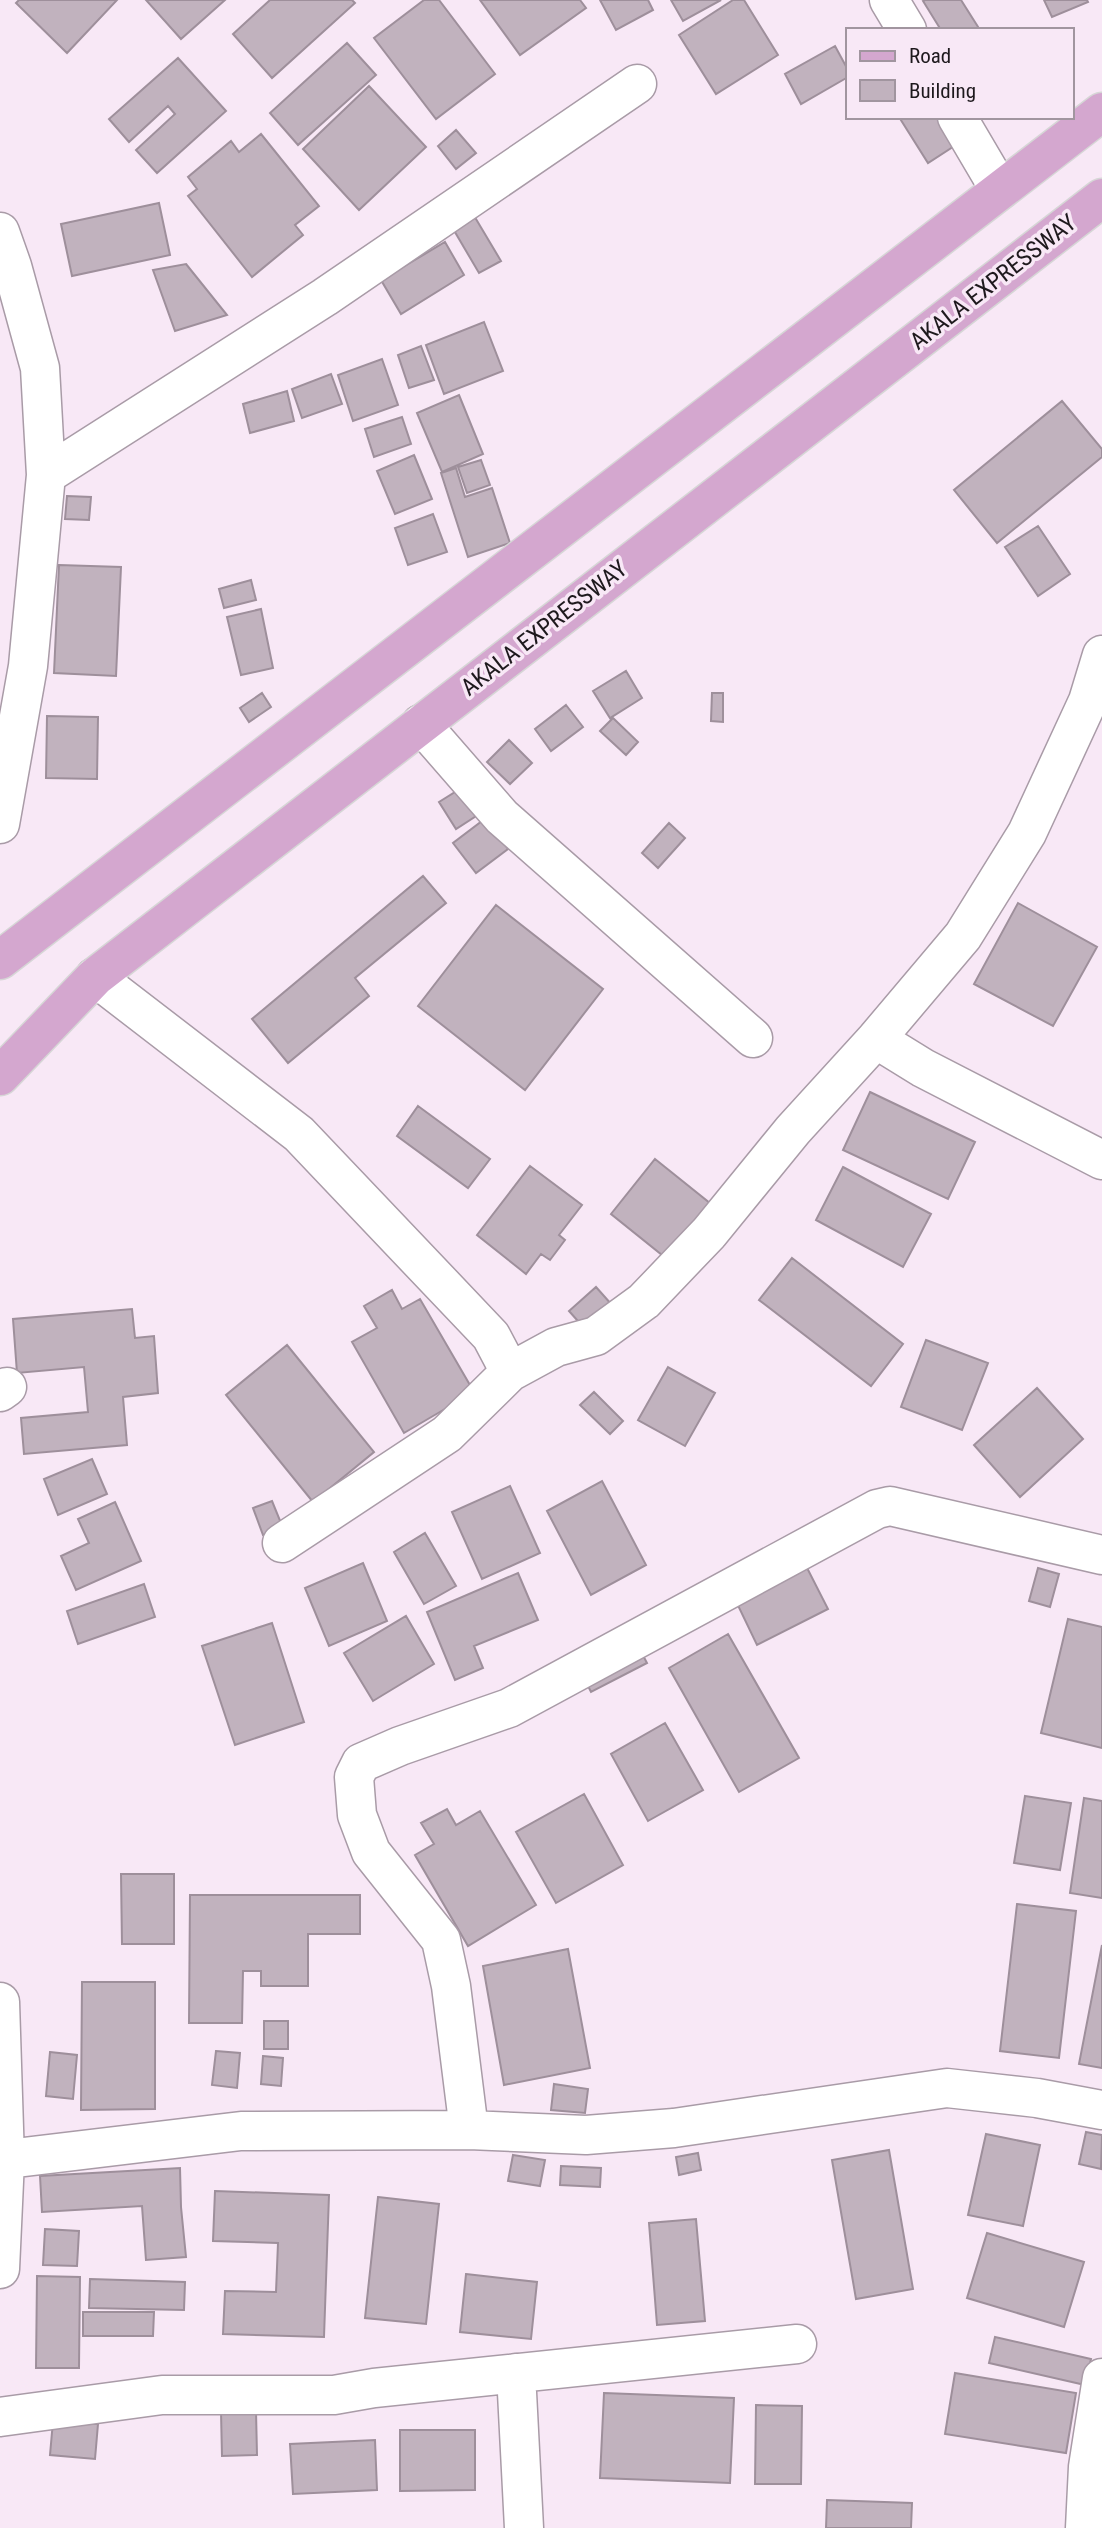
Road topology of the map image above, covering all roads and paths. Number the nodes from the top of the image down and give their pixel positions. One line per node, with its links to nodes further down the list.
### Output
1 (889, 0): 2 (street)
2 (906, 28)
3 (637, 84): 9 (street)
4 (1102, 112): 6 (main road)
5 (958, 119): 6 (street)
6 (1000, 190): 13 (main road)
7 (1102, 198): 11 (main road, AKALA EXPRESSWAY)
8 (0, 232): 9 (street)
9 (46, 475): 12 (street)
10 (1102, 655): 16 (street)
11 (421, 723): 14 (main road, AKALA EXPRESSWAY); 15 (street)
12 (0, 824)
13 (0, 960)
14 (95, 977): 17 (main road, AKALA EXPRESSWAY); 19 (street)
15 (753, 1038)
16 (876, 1039): 18 (street); 19 (street)
17 (0, 1076)
18 (1102, 1160)
19 (510, 1372): 20 (street)
20 (282, 1543)
21 (1102, 1555): 24 (street)
22 (0, 2002): 25 (street)
23 (1102, 2110): 24 (street)
24 (469, 2130): 25 (street)
25 (3, 2160): 26 (street)
26 (0, 2269)
27 (797, 2344): 28 (street)
28 (516, 2373): 30 (street); 31 (street)
29 (1102, 2378): 32 (street)
30 (0, 2417)
31 (524, 2528)
32 (1086, 2528)

